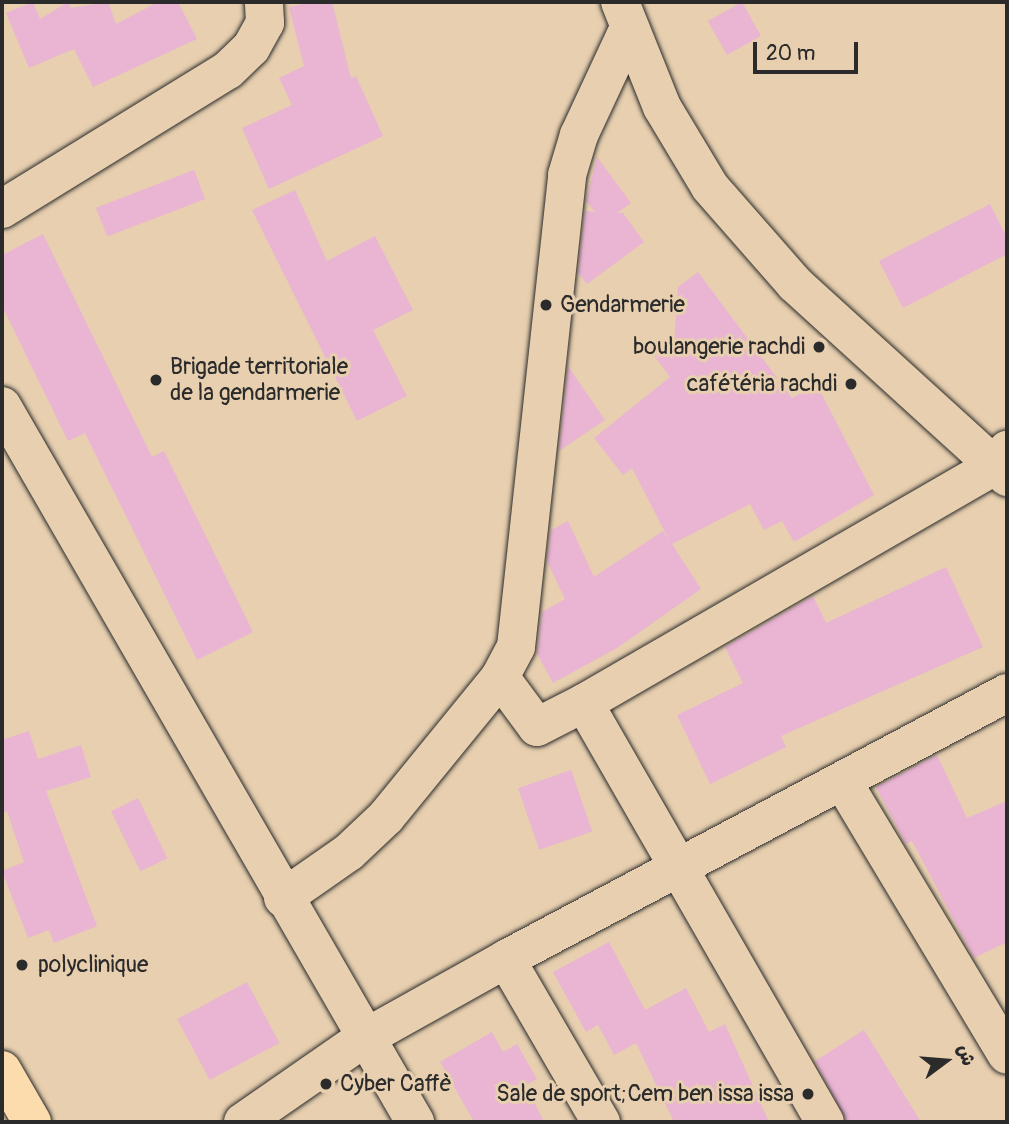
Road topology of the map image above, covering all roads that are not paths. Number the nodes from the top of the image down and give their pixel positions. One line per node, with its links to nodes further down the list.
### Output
1 (264, 2): 3 (street)
2 (624, 16): 5 (street); 6 (street)
3 (2, 209)
4 (2, 406): 11 (street)
5 (1004, 464): 8 (street)
6 (500, 677): 8 (street); 11 (street)
7 (1007, 693): 9 (street)
8 (584, 703): 10 (street)
9 (843, 782): 10 (street); 14 (street)
10 (678, 871): 12 (street); 20 (street)
11 (282, 898): 13 (street)
12 (506, 958): 13 (street); 19 (street)
13 (363, 1039): 17 (street); 18 (street)
14 (1007, 1055)
15 (2, 1070): 16 (main road)
16 (32, 1122)
17 (243, 1122)
18 (415, 1122)
19 (601, 1122)
20 (825, 1122)

